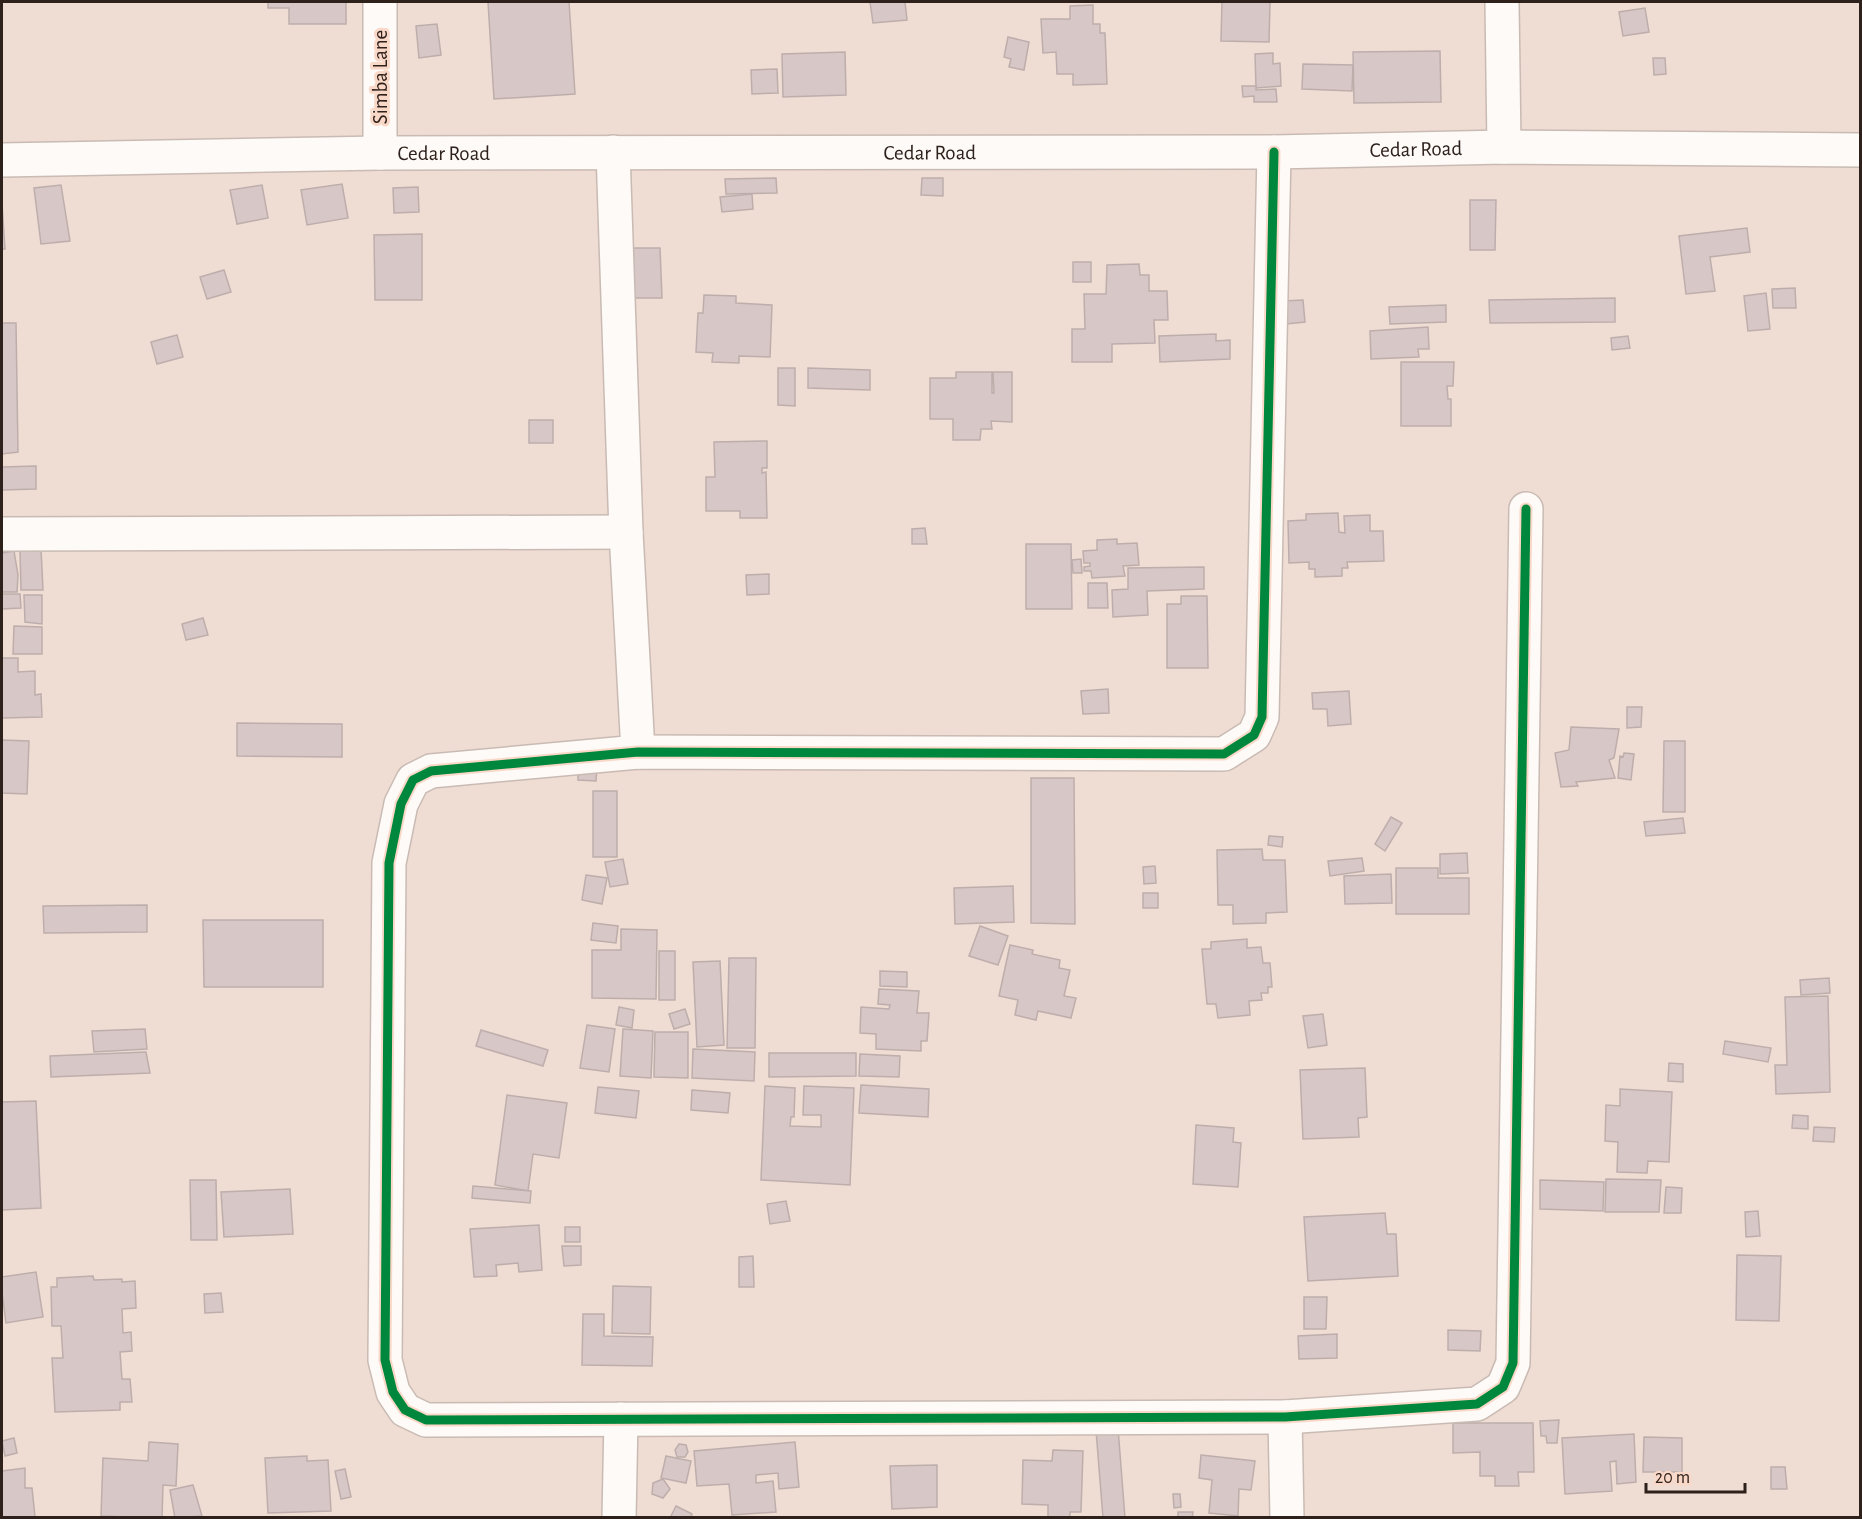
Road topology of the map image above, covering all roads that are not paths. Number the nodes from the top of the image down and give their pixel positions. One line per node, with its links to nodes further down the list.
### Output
1 (380, 2): 7 (street, Simba Lane)
2 (1502, 2): 3 (street)
3 (1504, 147): 4 (street, Cedar Road); 6 (street, Cedar Road)
4 (1860, 150)
5 (614, 152): 6 (street, Cedar Road); 7 (street, Cedar Road); 10 (street)
6 (1274, 152): 12 (street)
7 (380, 153): 8 (street, Cedar Road)
8 (2, 160)
9 (1526, 509): 13 (street)
10 (626, 532): 11 (street); 12 (street)
11 (2, 534)
12 (638, 752): 14 (street)
13 (1285, 1417): 14 (street); 16 (street)
14 (621, 1419): 15 (street)
15 (619, 1518)
16 (1287, 1518)

